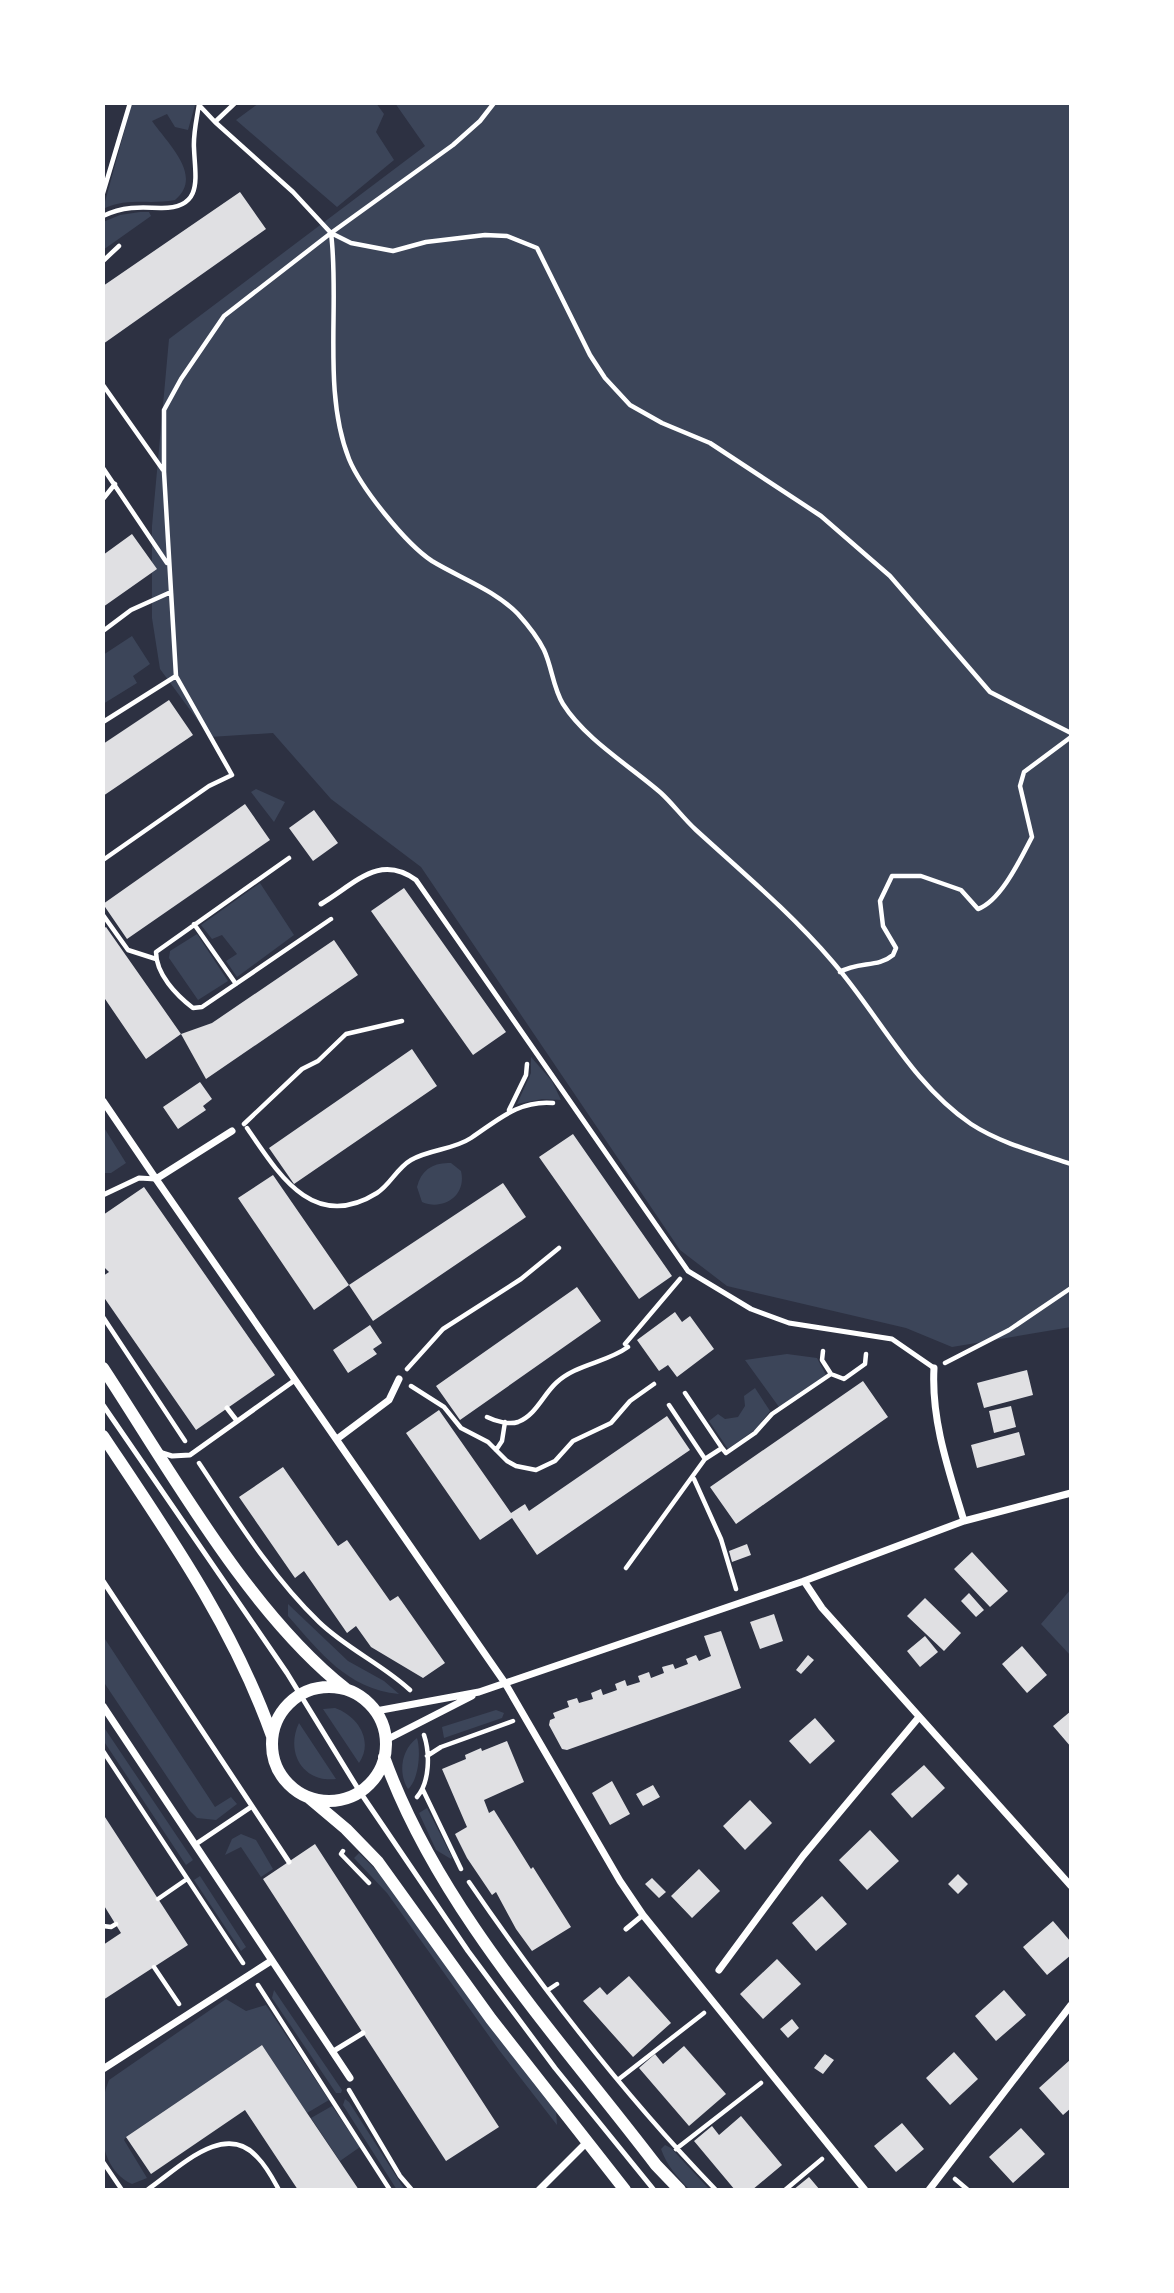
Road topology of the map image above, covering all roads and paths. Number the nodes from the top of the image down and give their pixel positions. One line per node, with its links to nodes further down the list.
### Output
1 (130, 103): 6 (path)
2 (235, 103): 5 (path)
3 (494, 103): 8 (path)
4 (198, 104): 5 (path); 7 (path)
5 (215, 122): 8 (path)
6 (103, 193)
7 (103, 216)
8 (331, 233): 13 (path); 21 (path); 29 (path)
9 (119, 246): 10 (path)
10 (103, 261)
11 (103, 385): 13 (path)
12 (103, 468): 14 (path)
13 (164, 472): 16 (path)
14 (115, 484): 15 (path); 16 (path)
15 (103, 499)
16 (168, 566): 17 (path)
17 (171, 592): 18 (path); 19 (path)
18 (103, 631)
19 (176, 676): 20 (path); 23 (path)
20 (103, 722)
21 (1071, 735): 29 (path)
22 (289, 858): 27 (path)
23 (103, 860)
24 (321, 904): 32 (lane)
25 (104, 918): 28 (path)
26 (331, 919): 30 (path)
27 (194, 923): 28 (path); 30 (path)
28 (156, 960): 30 (path)
29 (840, 972): 39 (path)
30 (236, 984)
31 (402, 1021): 36 (path)
32 (528, 1042): 34 (lane); 35 (path)
33 (103, 1101): 40 (street)
34 (573, 1105): 35 (path); 43 (lane)
35 (509, 1111): 37 (path)
36 (250, 1117)
37 (244, 1124)
38 (232, 1132): 40 (street)
39 (1071, 1164)
40 (156, 1179): 41 (lane); 52 (street)
41 (103, 1195)
42 (559, 1248): 51 (path)
43 (688, 1271): 49 (lane); 60 (path)
44 (1071, 1288): 49 (path)
45 (103, 1317): 66 (path)
46 (823, 1351): 50 (path)
47 (866, 1354): 50 (path)
48 (103, 1368): 65 (street)
49 (934, 1368): 70 (street)
50 (831, 1374): 63 (path)
51 (399, 1378): 62 (street); 64 (path)
52 (295, 1380): 59 (lane); 62 (street)
53 (654, 1384): 64 (path)
54 (685, 1393): 63 (path)
55 (103, 1405): 78 (lane)
56 (668, 1405): 67 (path)
57 (227, 1408): 59 (lane)
58 (487, 1417): 60 (path)
59 (237, 1421): 66 (lane)
60 (505, 1422): 64 (path)
61 (103, 1436): 85 (street)
62 (337, 1439): 75 (street)
63 (722, 1448): 67 (path)
64 (496, 1450)
65 (159, 1452): 66 (lane); 76 (street)
66 (192, 1453): 79 (path)
67 (705, 1459): 68 (path)
68 (694, 1479): 71 (path); 74 (path)
69 (1071, 1493): 70 (street)
70 (964, 1521): 73 (street)
71 (626, 1568)
72 (103, 1581): 93 (lane)
73 (804, 1581): 74 (street); 83 (street)
74 (740, 1602): 75 (street)
75 (505, 1683): 77 (street); 82 (street)
76 (346, 1689): 78 (street); 81 (street)
77 (479, 1692): 79 (street); 84 (street)
78 (298, 1696): 85 (street); 90 (lane)
79 (415, 1704): 81 (street)
80 (103, 1706): 95 (street)
81 (376, 1711): 86 (street)
82 (523, 1716): 87 (path); 101 (street)
83 (919, 1717): 99 (street); 107 (street)
84 (420, 1722): 86 (street); 87 (path)
85 (272, 1736): 91 (street)
86 (386, 1740): 88 (street)
87 (427, 1756): 89 (path)
88 (384, 1758): 90 (street); 92 (street)
89 (423, 1790): 92 (path); 109 (path)
90 (360, 1792): 91 (street); 132 (lane)
91 (309, 1797): 94 (street)
92 (404, 1804): 133 (street)
93 (251, 1807): 95 (lane); 97 (lane)
94 (355, 1838): 96 (path); 119 (street)
95 (196, 1844): 105 (street)
96 (341, 1854)
97 (289, 1862)
98 (187, 1879): 100 (path)
99 (1071, 1885)
100 (158, 1899)
101 (643, 1915): 104 (lane); 110 (street)
102 (116, 1924): 103 (path)
103 (103, 1926)
104 (626, 1929)
105 (271, 1961): 112 (street); 114 (street)
106 (155, 1967): 112 (path)
107 (719, 1970)
108 (557, 1984): 109 (path)
109 (548, 1990): 118 (path)
110 (716, 2004): 116 (street); 118 (path)
111 (1071, 2005): 137 (street)
112 (187, 2015): 115 (street)
113 (363, 2033): 114 (lane)
114 (332, 2052): 117 (street)
115 (103, 2069)
116 (772, 2075): 120 (path); 121 (street)
117 (350, 2078): 129 (path)
118 (619, 2080): 120 (path)
119 (586, 2143): 130 (street); 131 (street)
120 (676, 2149): 134 (path)
121 (832, 2150): 135 (path); 136 (street)
122 (104, 2166): 125 (path)
123 (955, 2179): 138 (path)
124 (388, 2185): 128 (path)
125 (122, 2190)
126 (147, 2190): 127 (path)
127 (279, 2190)
128 (381, 2190)
129 (412, 2190)
130 (539, 2190)
131 (625, 2190)
132 (654, 2190)
133 (680, 2190)
134 (716, 2190)
135 (785, 2190)
136 (865, 2190)
137 (929, 2190)
138 (968, 2190)

